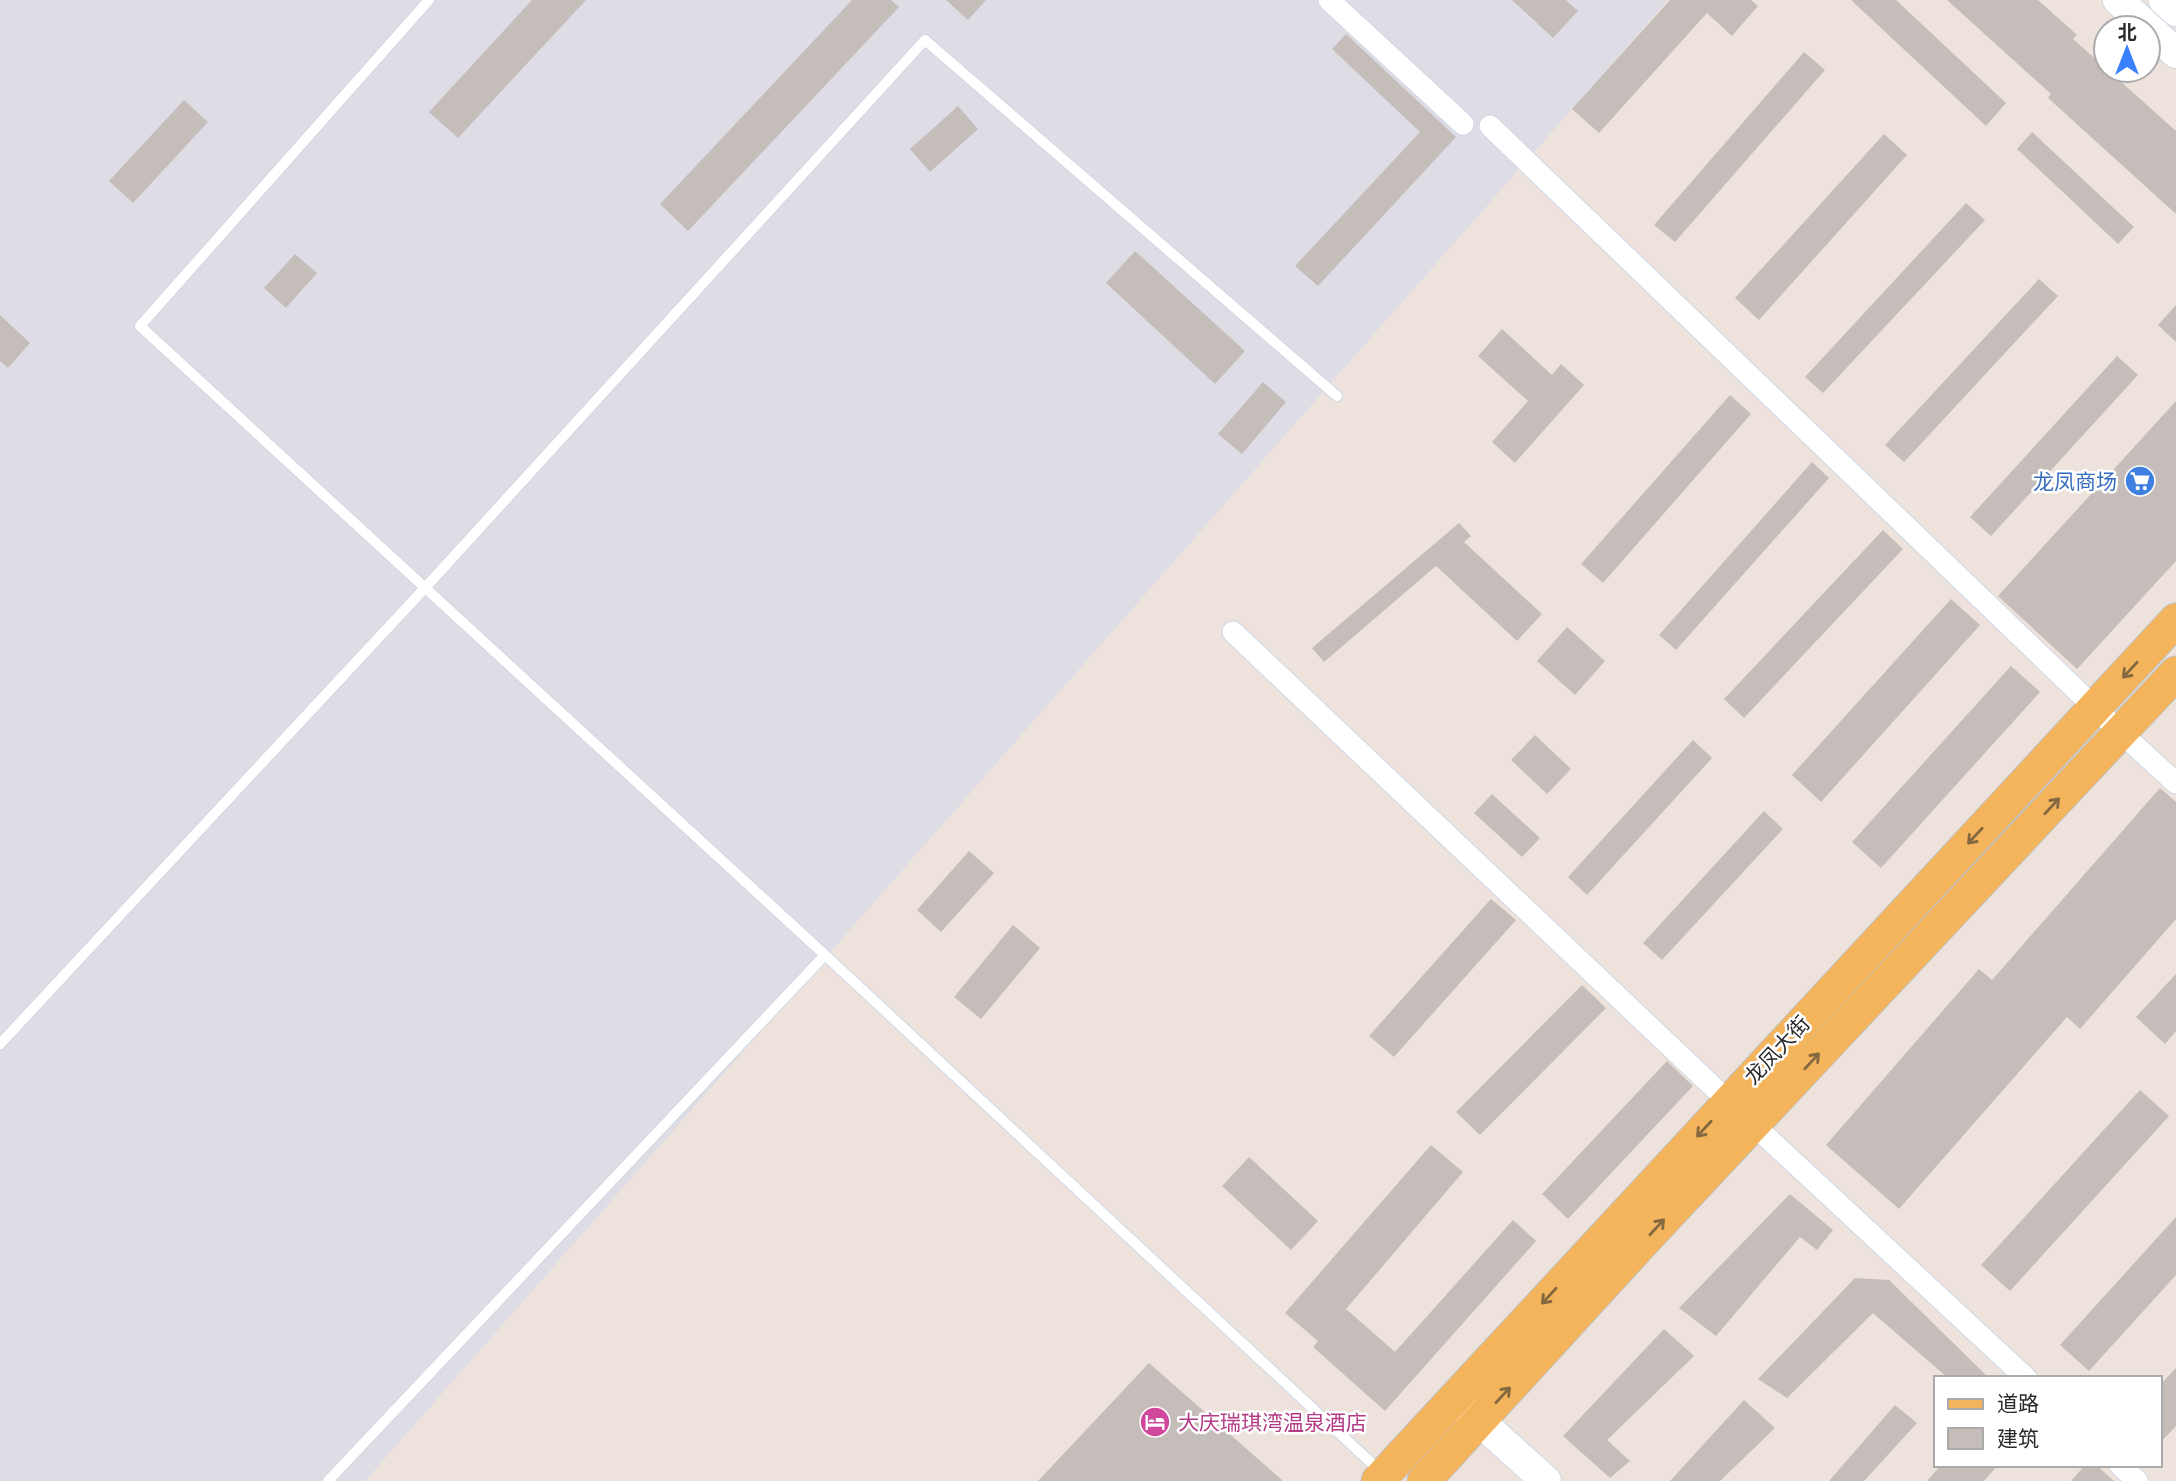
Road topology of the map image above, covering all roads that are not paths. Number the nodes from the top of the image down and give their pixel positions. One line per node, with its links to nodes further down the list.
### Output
1 (429, 0): 10 (lane)
2 (1329, 0): 7 (street)
3 (2118, 0): 6 (street)
4 (2164, 0): 5 (street)
5 (2176, 11)
6 (2176, 54)
7 (1463, 124)
8 (1490, 126): 14 (street)
9 (1337, 396): 10 (lane)
10 (424, 589): 17 (lane); 18 (lane)
11 (2176, 620): 14 (main road, 龙凤大街, one-way to 14)
12 (1233, 632): 19 (street)
13 (2176, 673): 15 (main road, 龙凤大街)
14 (2095, 707): 15 (street); 19 (main road, 龙凤大街, one-way to 19)
15 (2120, 732): 16 (street); 20 (main road, 龙凤大街, one-way to 15)
16 (2176, 783)
17 (825, 955): 25 (lane); 26 (lane)
18 (0, 1044)
19 (1729, 1102): 20 (street); 22 (main road, 龙凤大街, one-way to 22)
20 (1754, 1124): 21 (street); 23 (main road, 龙凤大街, one-way to 20)
21 (2024, 1376)
22 (1453, 1399): 23 (street); 25 (main road, 龙凤大街)
23 (1480, 1420): 27 (main road, 龙凤大街); 28 (street)
24 (2122, 1467): 29 (street)
25 (1381, 1478)
26 (328, 1481)
27 (1423, 1481)
28 (1545, 1481)
29 (2137, 1481)

